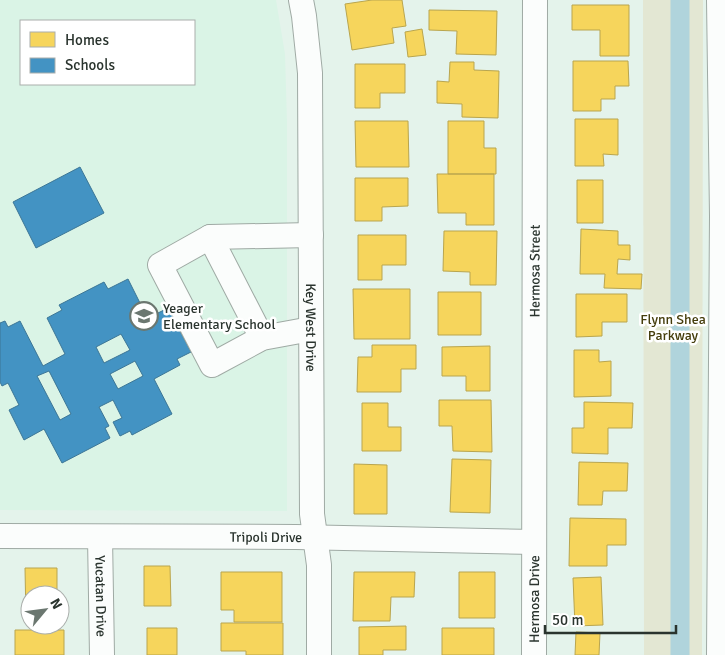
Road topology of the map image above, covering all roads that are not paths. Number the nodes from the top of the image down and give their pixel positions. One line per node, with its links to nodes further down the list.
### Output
1 (301, 0): 5 (street, Key West Drive)
2 (535, 0): 12 (street, Hermosa Street)
3 (719, 0): 4 (street)
4 (724, 216): 16 (street)
5 (311, 235): 6 (street); 7 (street, Key West Drive)
6 (210, 236): 8 (street); 8 (street)
7 (311, 329): 8 (street); 11 (street, Key West Drive)
8 (262, 338)
9 (0, 536): 10 (street, Tripoli Drive)
10 (100, 537): 11 (street, Tripoli Drive); 13 (street, Yucatan Drive)
11 (315, 538): 12 (street, Tripoli Drive); 14 (street, Key West Drive)
12 (534, 542): 15 (street, Hermosa Drive)
13 (102, 655)
14 (319, 655)
15 (534, 655)
16 (720, 655)

